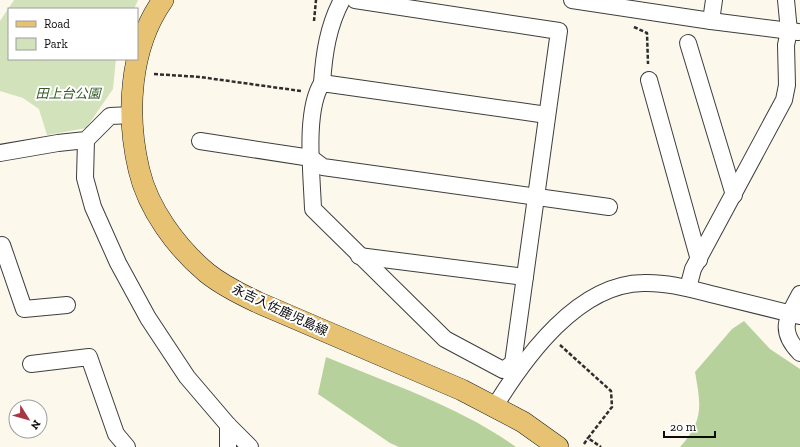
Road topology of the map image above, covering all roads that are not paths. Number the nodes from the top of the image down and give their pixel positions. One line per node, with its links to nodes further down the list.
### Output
1 (342, 0): 12 (street)
2 (355, 0): 14 (street)
3 (572, 0): 7 (street)
4 (714, 0): 8 (street)
5 (786, 0): 9 (street)
6 (160, 1): 13 (main road, 永吉入佐鹿児島線)
7 (621, 5): 8 (street)
8 (711, 21): 9 (street)
9 (795, 32): 19 (street)
10 (688, 42): 19 (street)
11 (649, 80): 24 (street)
12 (319, 88): 14 (street); 18 (street)
13 (132, 115): 15 (street); 33 (main road, 永吉入佐鹿児島線)
14 (547, 115): 20 (street)
15 (86, 140): 17 (street); 34 (street)
16 (200, 141): 18 (street)
17 (0, 153)
18 (311, 158): 20 (street); 23 (street)
19 (734, 195): 24 (street)
20 (536, 197): 21 (street); 25 (street)
21 (609, 207)
22 (1, 244): 28 (street)
23 (359, 256): 25 (street); 32 (street)
24 (699, 260): 26 (street)
25 (525, 277): 32 (street)
26 (688, 288): 29 (street); 32 (street)
27 (800, 294): 29 (street)
28 (67, 305)
29 (795, 315): 30 (street)
30 (800, 353)
31 (31, 364): 35 (street)
32 (517, 365): 33 (street)
33 (495, 406): 38 (main road, 永吉入佐鹿児島線)
34 (228, 425): 36 (street); 37 (street)
35 (127, 447)
36 (228, 447)
37 (250, 447)
38 (558, 447)

